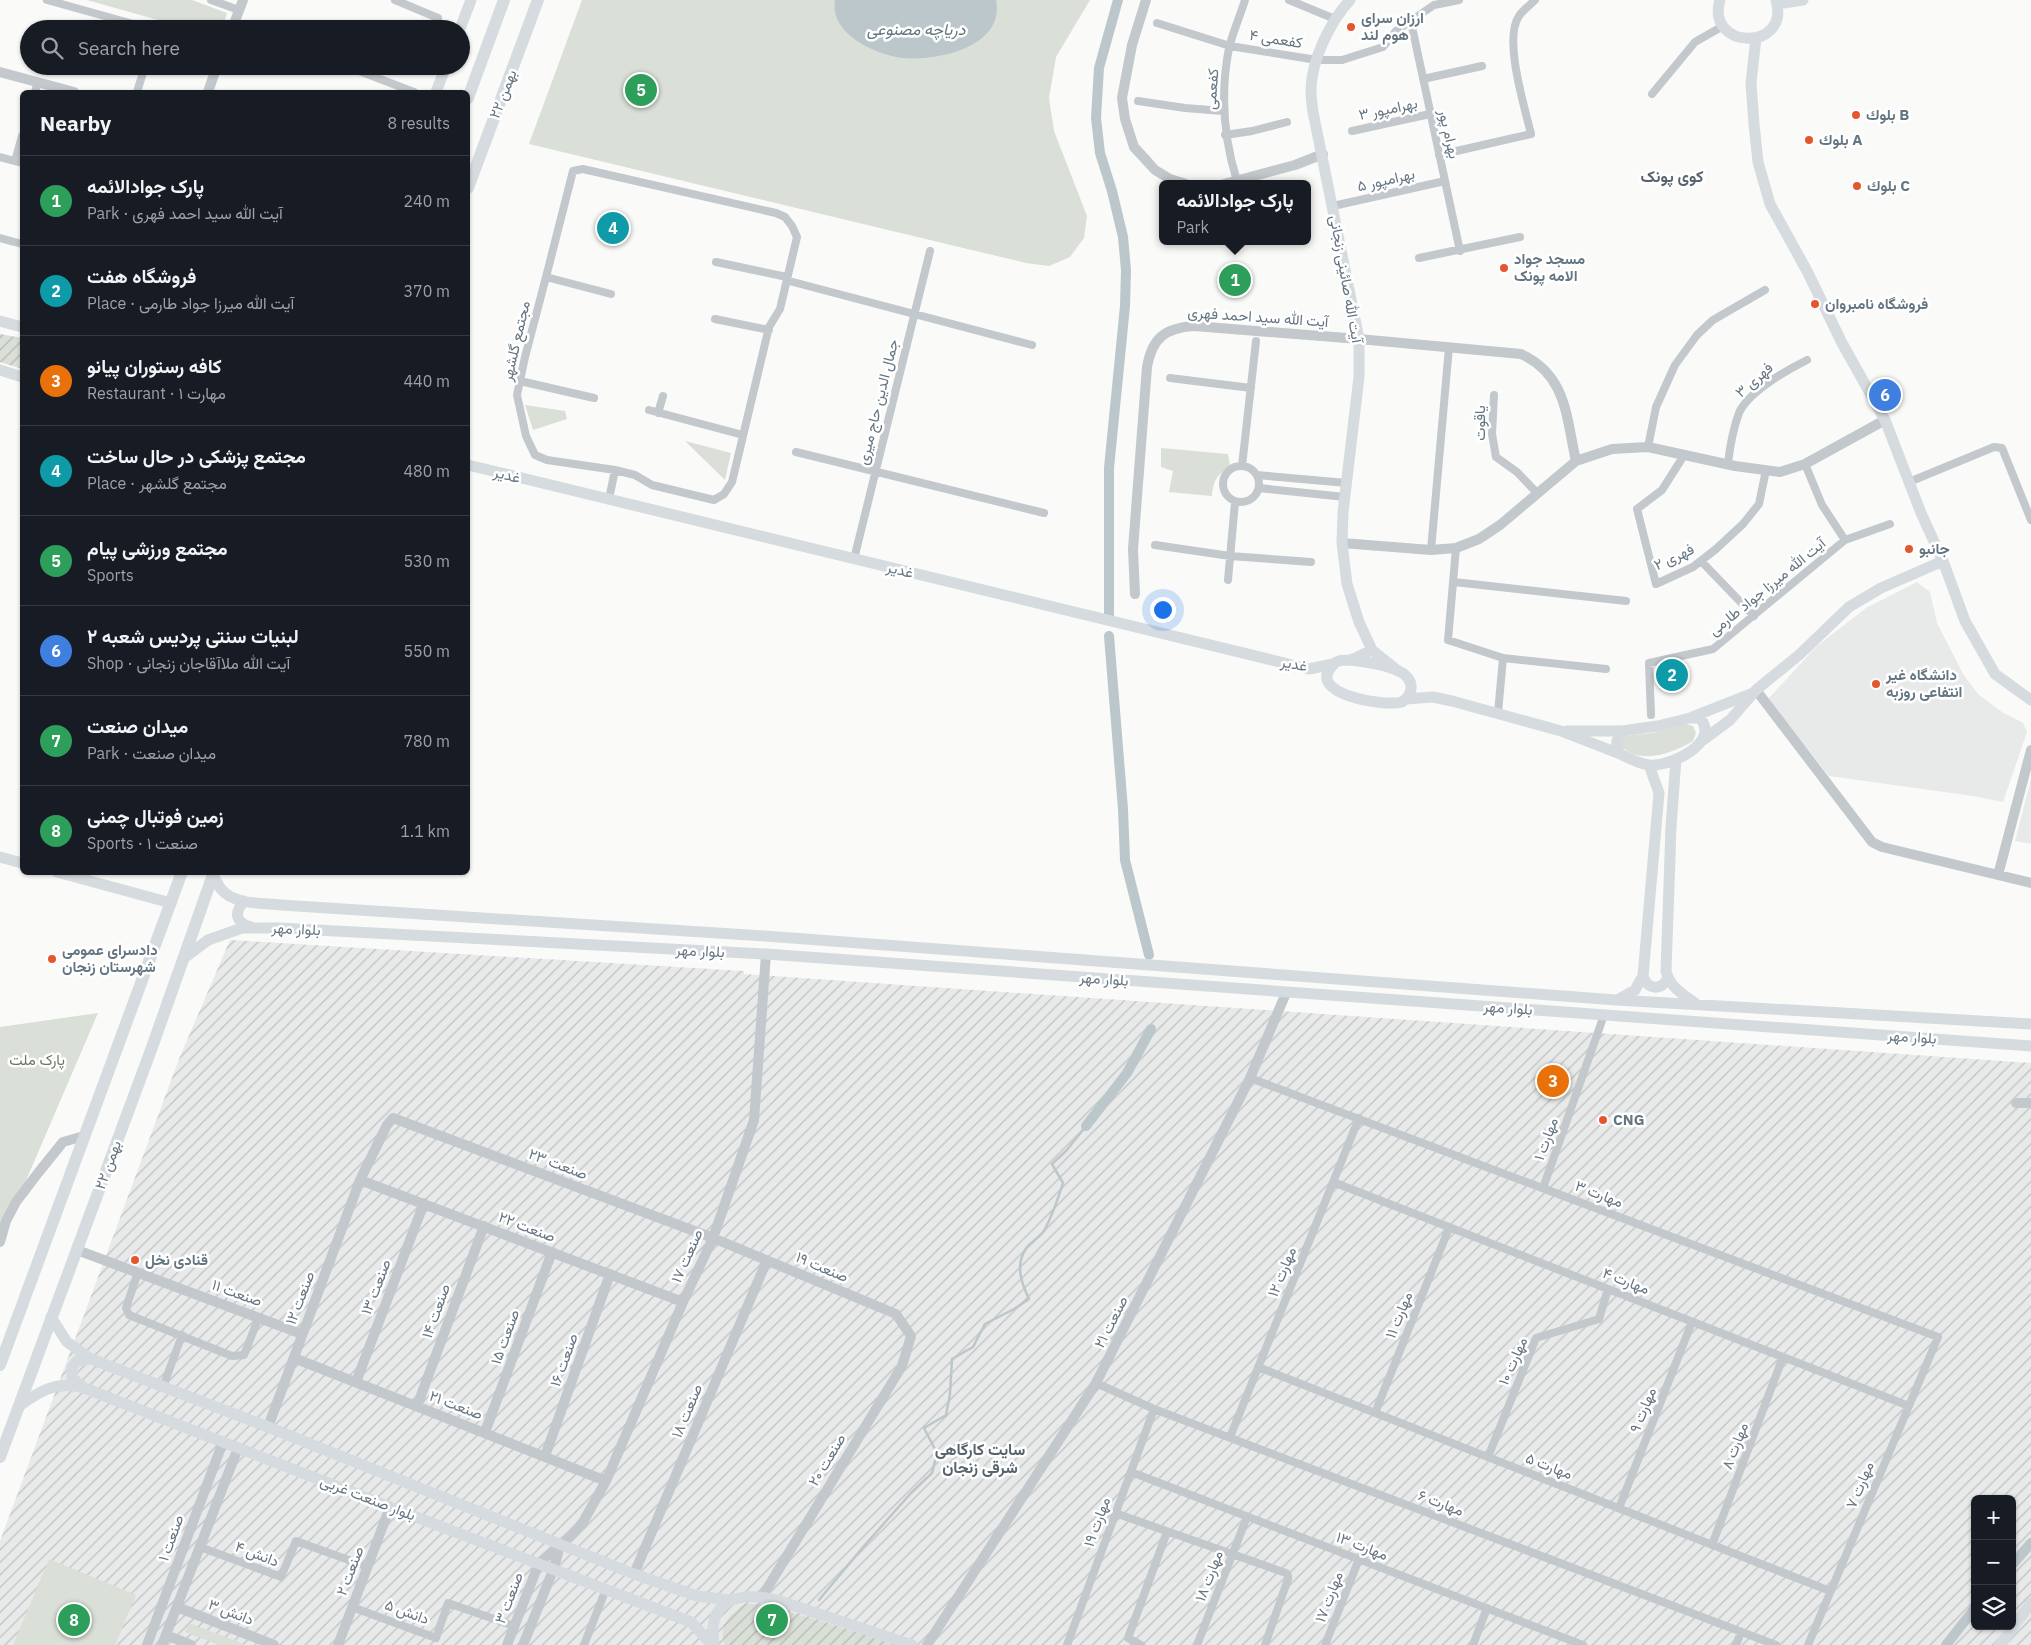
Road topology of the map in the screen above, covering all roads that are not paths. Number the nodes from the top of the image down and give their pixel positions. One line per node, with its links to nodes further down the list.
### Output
1 (47, 0): 19 (street)
2 (211, 0): 16 (street)
3 (394, 0): 17 (street)
4 (471, 0): 21 (main road)
5 (504, 0): 41 (highway)
6 (538, 0): 53 (highway, ۲۲ بهمن)
7 (1146, 0): 54 (street)
8 (1245, 0): 26 (street, کفعمی)
9 (1289, 0): 18 (street)
10 (1350, 0): 18 (main road, آیت الله صائینی زنجانی)
11 (1459, 0): 22 (street, کفعمی ۴)
12 (1535, 0): 50 (street)
13 (1720, 0): 24 (main road)
14 (1803, 0): 15 (main road)
15 (1777, 2): 25 (main road)
16 (241, 5): 20 (street)
17 (438, 18)
18 (1335, 19): 27 (main road, آیت الله صائینی زنجانی)
19 (119, 20)
20 (235, 20)
21 (463, 20)
22 (1410, 22): 27 (street, کفعمی ۴); 34 (street, بهرام پور)
23 (1157, 23): 26 (street, کفعمی ۴)
24 (1723, 26): 25 (main road); 42 (street)
25 (1756, 38): 90 (main road)
26 (1230, 46): 27 (street, کفعمی ۴); 44 (street, کفعمی)
27 (1317, 60): 49 (main road, آیت الله صائینی زنجانی)
28 (1482, 66): 34 (street)
29 (0, 72): 35 (street)
30 (142, 75): 37 (street)
31 (215, 75): 38 (street)
32 (370, 75): 39 (street)
33 (443, 75): 40 (main road)
34 (1423, 79): 45 (street, بهرام پور)
35 (36, 87): 36 (street)
36 (59, 90)
37 (137, 90)
38 (209, 90)
39 (409, 90)
40 (437, 90)
41 (470, 93)
42 (1652, 94)
43 (1138, 101): 44 (street)
44 (1223, 111): 48 (street, کفعمی)
45 (1430, 114): 47 (street, بهرامپور ۳); 50 (street, بهرام پور)
46 (1287, 122): 48 (street)
47 (1352, 132)
48 (1225, 135): 55 (street, کفعمی)
49 (1323, 154): 56 (street); 58 (main road, آیت الله صائینی زنجانی)
50 (1439, 155): 57 (street, بهرام پور)
51 (0, 157): 52 (street)
52 (19, 162)
53 (470, 176)
54 (1175, 180)
55 (1237, 180)
56 (1241, 180)
57 (1445, 181): 58 (street, بهرامپور ۵); 63 (street, بهرام پور)
58 (1333, 206): 75 (main road, آیت الله صائینی زنجانی)
59 (1520, 237): 63 (street)
60 (0, 238): 61 (street)
61 (20, 243)
62 (930, 251): 70 (street, جمال الدین حاج میری)
63 (1460, 251): 64 (street)
64 (1418, 258)
65 (716, 262): 67 (street)
66 (546, 277): 67 (street, مجتمع گلشهر); 69 (street); 83 (street, مجتمع گلشهر)
67 (790, 280): 70 (street); 74 (street)
68 (1765, 290): 92 (street)
69 (611, 294)
70 (914, 314): 77 (street); 102 (street, جمال الدین حاج میری)
71 (715, 319): 74 (street)
72 (0, 321): 73 (main road)
73 (20, 326)
74 (769, 330): 91 (street)
75 (1359, 339): 78 (street, آیت الله سید احمد فهری); 105 (main road, آیت الله صائینی زنجانی); 126 (street, آیت الله سید احمد فهری)
76 (1256, 341): 84 (street)
77 (1032, 345)
78 (1449, 347): 95 (street, آیت الله سید احمد فهری); 118 (street)
79 (1807, 360): 96 (street, فهری ۳)
80 (0, 370): 81 (main road)
81 (20, 375)
82 (1170, 378): 84 (street)
83 (520, 380): 87 (street); 100 (street, مجتمع گلشهر)
84 (1251, 388): 99 (street)
85 (1494, 395): 107 (street, یاقوت)
86 (664, 396): 89 (street)
87 (594, 398)
88 (649, 410): 89 (street)
89 (658, 413): 91 (street)
90 (1885, 420): 97 (street); 104 (main road)
91 (743, 435): 100 (street)
92 (1648, 447): 95 (street); 96 (street)
93 (796, 452): 102 (street)
94 (1681, 460): 121 (street, فهری ۲)
95 (1576, 461): 107 (street)
96 (1728, 463): 101 (street)
97 (1805, 464): 101 (street); 114 (street)
98 (470, 465): 109 (main road, غدیر)
99 (1242, 466): 103 (street); 110 (street)
100 (615, 470): 109 (street)
101 (1766, 470): 121 (street, فهری ۲)
102 (875, 472): 111 (street); 120 (street, جمال الدین حاج میری)
103 (1257, 476): 105 (street); 106 (street)
104 (1909, 482): 112 (street); 123 (main road)
105 (1346, 483): 108 (main road, آیت الله صائینی زنجانی)
106 (1259, 488): 108 (street); 110 (street)
107 (1537, 493): 117 (street)
108 (1345, 497): 115 (main road, آیت الله صائینی زنجانی)
109 (609, 499): 120 (main road, غدیر)
110 (1235, 502): 119 (street)
111 (1044, 513)
112 (2031, 520)
113 (1890, 524): 114 (street, آیت الله میرزا جواد طارمی)
114 (1845, 540): 128 (street, آیت الله میرزا جواد طارمی)
115 (1342, 543): 118 (street); 129 (main road, آیت الله صائینی زنجانی)
116 (1155, 545): 119 (street)
117 (1456, 548): 118 (street); 125 (street)
118 (1431, 550)
119 (1230, 556): 122 (street); 124 (street)
120 (854, 559): 133 (main road, غدیر)
121 (1701, 561): 128 (street)
122 (1311, 562)
123 (1943, 562): 138 (main road); 141 (main road)
124 (1228, 580)
125 (1454, 582): 127 (street); 130 (street)
126 (1135, 594)
127 (1626, 601)
128 (1754, 616): 143 (street, آیت الله میرزا جواد طارمی)
129 (1372, 650): 131 (main road); 135 (main road, آیت الله صائینی زنجانی)
130 (1503, 658): 134 (street); 142 (street)
131 (1351, 660): 132 (main road, غدیر); 135 (main road)
132 (1333, 664): 133 (main road, غدیر); 136 (main road)
133 (1309, 668): 136 (main road)
134 (1606, 669)
135 (1398, 671): 137 (main road, آیت الله صائینی زنجانی)
136 (1329, 681): 140 (main road)
137 (1410, 682): 139 (main road, آیت الله صائینی زنجانی); 140 (main road)
138 (1755, 691): 144 (main road); 147 (main road); 154 (street)
139 (1433, 697): 140 (main road); 142 (main road)
140 (1406, 699)
141 (2031, 700)
142 (1498, 713): 145 (main road)
143 (1651, 715)
144 (1690, 718): 146 (main road); 147 (main road)
145 (1561, 730): 146 (main road); 149 (main road)
146 (1622, 731): 149 (main road)
147 (1703, 740): 150 (main road)
148 (2031, 750): 154 (street)
149 (1620, 754): 151 (main road)
150 (1676, 759): 151 (main road); 167 (main road)
151 (1649, 765): 166 (main road)
152 (0, 857): 153 (main road)
153 (20, 862)
154 (1998, 874): 159 (street)
155 (68, 875): 161 (main road)
156 (181, 875): 161 (highway)
157 (214, 875): 160 (main road, بلوار مهر)
158 (214, 875): 164 (highway, ۲۲ بهمن)
159 (2031, 883)
160 (244, 901): 162 (main road); 165 (main road, بلوار مهر)
161 (171, 903): 182 (highway)
162 (251, 927): 163 (main road, بلوار مهر); 164 (main road, بلوار مهر)
163 (766, 954): 168 (main road, بلوار مهر); 189 (street, صنعت ۱۷)
164 (184, 958): 191 (highway, ۲۲ بهمن)
165 (1121, 963): 168 (main road); 170 (main road, بلوار مهر)
166 (1643, 976): 167 (main road); 170 (main road)
167 (1668, 978): 171 (main road)
168 (1119, 980): 169 (main road, بلوار مهر)
169 (1286, 993): 173 (main road, بلوار مهر); 177 (street, صنعت ۲۱)
170 (1616, 1000): 171 (main road, بلوار مهر)
171 (1697, 1004): 172 (main road, بلوار مهر)
172 (1847, 1013): 174 (main road, بلوار مهر); 175 (main road)
173 (1604, 1015): 175 (main road, بلوار مهر); 185 (street, مهارت ۱)
174 (2031, 1024)
175 (1846, 1032): 176 (main road, بلوار مهر)
176 (2031, 1046)
177 (1250, 1078): 181 (street, مهارت ۳); 211 (street, صنعت ۲۱)
178 (2016, 1103): 179 (street)
179 (2031, 1103)
180 (393, 1118): 183 (street, صنعت ۱۲); 189 (street, صنعت ۲۳)
181 (1359, 1118): 184 (street, مهارت ۱۲); 185 (street, مهارت ۳)
182 (84, 1136): 190 (street); 208 (highway)
183 (360, 1180): 186 (street, صنعت ۲۲); 201 (street, صنعت ۱۲)
184 (1333, 1182): 188 (street, مهارت ۴); 209 (street, مهارت ۱۲)
185 (1543, 1188): 204 (street, مهارت ۳)
186 (424, 1204): 187 (street, صنعت ۲۲); 210 (street, صنعت ۱۳)
187 (484, 1226): 192 (street, صنعت ۲۲); 214 (street, صنعت ۱۴)
188 (1449, 1228): 196 (street, مهارت ۴); 218 (street, مهارت ۱۱)
189 (712, 1238): 193 (street, صنعت ۱۹); 197 (street, صنعت ۱۷)
190 (0, 1242)
191 (77, 1250): 194 (street, صنعت ۱۱); 198 (highway, ۲۲ بهمن)
192 (552, 1252): 195 (street, صنعت ۲۲); 220 (street, صنعت ۱۵)
193 (767, 1260): 203 (street, صنعت ۱۹); 242 (street, صنعت ۱۸)
194 (138, 1272): 199 (street, صنعت ۱۱); 202 (street)
195 (610, 1274): 197 (street, صنعت ۲۲); 225 (street, صنعت ۱۶)
196 (1608, 1289): 200 (street, مهارت ۴); 226 (street, مهارت ۱۰)
197 (683, 1302): 228 (street, صنعت ۱۷)
198 (51, 1317): 207 (main road, بلوار صنعت غربی); 216 (highway, ۲۲ بهمن)
199 (259, 1317): 201 (street, صنعت ۱۱); 202 (street)
200 (1692, 1322): 205 (street, مهارت ۴); 230 (street, مهارت ۹)
201 (302, 1334): 206 (street, صنعت ۱۲)
202 (182, 1335): 212 (street)
203 (911, 1336): 245 (street, صنعت ۲۰)
204 (1938, 1337): 215 (street, مهارت ۷)
205 (1783, 1357): 215 (street, مهارت ۴); 235 (street, مهارت ۸)
206 (294, 1358): 210 (street, صنعت ۲۱); 219 (street, صنعت ۱۲)
207 (91, 1359): 212 (main road, بلوار صنعت غربی); 213 (main road)
208 (0, 1364)
209 (1258, 1367): 218 (street, مهارت ۵); 221 (street, مهارت ۱۲)
210 (356, 1382): 214 (street, صنعت ۲۱)
211 (1096, 1383): 217 (street, مهارت ۶); 263 (street, صنعت ۲۱)
212 (163, 1387): 219 (main road, بلوار صنعت غربی)
213 (84, 1388): 216 (main road, بلوار صنعت غربی); 222 (main road, بلوار صنعت غربی)
214 (417, 1406): 220 (street, صنعت ۲۱)
215 (1909, 1406): 244 (street, مهارت ۷)
216 (18, 1407): 224 (highway, ۲۲ بهمن)
217 (1154, 1409): 221 (street, مهارت ۶); 227 (street, مهارت ۱۹)
218 (1375, 1413): 226 (street, مهارت ۵)
219 (268, 1427): 234 (main road, بلوار صنعت غربی)
220 (485, 1432): 225 (street, صنعت ۲۱)
221 (1230, 1437): 252 (street, مهارت ۶)
222 (223, 1442): 223 (main road, بلوار صنعت غربی); 254 (street, صنعت ۱)
223 (238, 1448): 229 (main road, بلوار صنعت غربی); 236 (street, صنعت ۱)
224 (0, 1456)
225 (546, 1456): 228 (street, صنعت ۲۱)
226 (1488, 1457): 230 (street, مهارت ۵)
227 (1131, 1472): 231 (street, مهارت ۱۹); 232 (street, مهارت ۱۳)
228 (606, 1481): 234 (street, صنعت ۱۷)
229 (390, 1507): 239 (main road, بلوار صنعت غربی); 240 (street, صنعت ۲)
230 (1619, 1508): 235 (street, مهارت ۵)
231 (1115, 1513): 233 (street); 264 (street, مهارت ۱۹)
232 (1247, 1517): 237 (street, مهارت ۱۸); 238 (street, مهارت ۱۳)
233 (1167, 1532): 237 (street); 265 (street)
234 (560, 1545): 239 (street, صنعت ۱۷); 241 (street, صنعت ۳); 242 (main road, بلوار صنعت غربی)
235 (1712, 1545): 244 (street, مهارت ۵)
236 (200, 1547): 240 (street, دانش ۴); 248 (street, صنعت ۱)
237 (1232, 1554): 266 (street, مهارت ۱۸); 267 (street)
238 (1359, 1559): 250 (street, مهارت ۱۳); 268 (street, مهارت ۱۷)
239 (539, 1563): 241 (main road, بلوار صنعت غربی); 251 (street, صنعت ۳)
240 (368, 1567): 249 (street, صنعت ۲)
241 (554, 1568): 243 (main road, بلوار صنعت غربی); 259 (street, صنعت ۳)
242 (634, 1574): 246 (main road, بلوار صنعت غربی)
243 (606, 1589): 260 (street); 261 (main road, بلوار صنعت غربی)
244 (1830, 1591): 273 (street, مهارت ۷)
245 (762, 1596): 246 (main road, بلوار صنعت غربی); 262 (main road)
246 (730, 1600): 261 (main road)
247 (2031, 1603): 274 (main road)
248 (177, 1607): 253 (street, صنعت ۱); 256 (street, دانش ۳)
249 (352, 1607): 251 (street, دانش ۵); 257 (street, صنعت ۲)
250 (1487, 1608): 269 (street); 270 (street, مهارت ۱۳)
251 (514, 1626): 258 (street, صنعت ۳)
252 (1741, 1632): 271 (street); 272 (street, مهارت ۶)
253 (164, 1640): 255 (street)
254 (147, 1645)
255 (191, 1645)
256 (274, 1645)
257 (338, 1645)
258 (507, 1645)
259 (523, 1645)
260 (584, 1645)
261 (713, 1645)
262 (912, 1645)
263 (927, 1645)
264 (1067, 1645)
265 (1140, 1645)
266 (1197, 1645)
267 (1265, 1645)
268 (1326, 1645)
269 (1473, 1645)
270 (1582, 1645)
271 (1736, 1645)
272 (1776, 1645)
273 (1808, 1645)
274 (2000, 1645)

